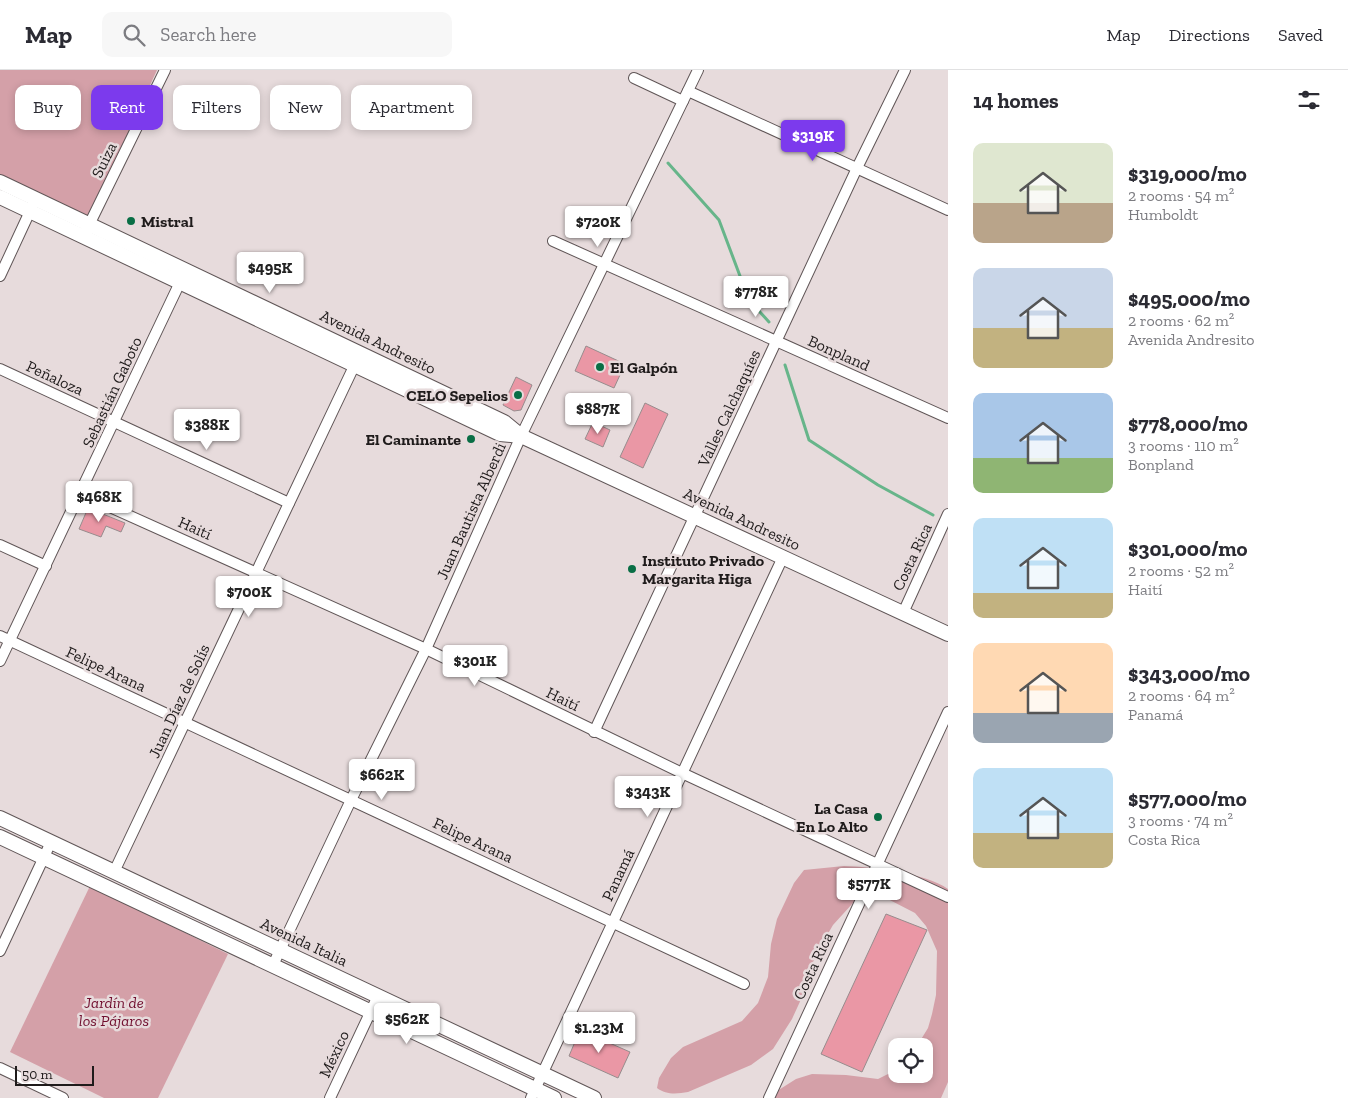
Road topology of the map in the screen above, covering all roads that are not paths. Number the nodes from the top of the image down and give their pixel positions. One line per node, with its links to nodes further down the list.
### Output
1 (165, 70): 12 (street, Suiza)
2 (698, 70): 5 (street, Juan Bautista Alberdi)
3 (905, 70): 7 (street, Valles Calchaquíes)
4 (634, 78): 6 (street)
5 (688, 91): 6 (street, Juan Bautista Alberdi); 7 (street)
6 (683, 101): 14 (street, Juan Bautista Alberdi)
7 (857, 168): 11 (street); 18 (street, Valles Calchaquíes)
8 (0, 182): 10 (main road, Avenida Andresito)
9 (0, 197): 10 (main road, Avenida Andresito)
10 (33, 205): 12 (main road, Avenida Andresito); 16 (street)
11 (948, 210)
12 (86, 230): 15 (main road, Avenida Andresito); 17 (main road, Avenida Andresito)
13 (553, 241): 14 (street, Bonpland)
14 (604, 264): 18 (street, Bonpland); 23 (street, Juan Bautista Alberdi)
15 (186, 270): 17 (street, Sebastián Gaboto); 19 (main road, Avenida Andresito)
16 (0, 276)
17 (180, 283): 19 (main road, Avenida Andresito); 22 (street, Sebastián Gaboto)
18 (777, 341): 21 (street, Bonpland); 27 (street, Valles Calchaquíes)
19 (357, 360): 23 (main road, Avenida Andresito); 25 (street, Juan Díaz de Solís)
20 (0, 369): 22 (street, Peñaloza)
21 (948, 418)
22 (115, 422): 24 (street, Sebastián Gaboto); 25 (street, Peñaloza)
23 (520, 436): 27 (main road, Avenida Andresito); 36 (street, Juan Bautista Alberdi)
24 (81, 494): 30 (street, Sebastián Gaboto); 31 (street, Haití)
25 (289, 503): 31 (street, Juan Díaz de Solís)
26 (948, 514): 32 (street, Costa Rica)
27 (695, 517): 29 (main road, Avenida Andresito); 40 (street, Valles Calchaquíes)
28 (0, 545): 30 (street)
29 (783, 557): 32 (main road, Avenida Andresito); 41 (street, Panamá)
30 (46, 566): 35 (street, Sebastián Gaboto)
31 (257, 572): 36 (street, Haití); 39 (street, Juan Díaz de Solís)
32 (903, 613): 33 (main road, Avenida Andresito)
33 (948, 634)
34 (0, 636): 35 (street, Felipe Arana)
35 (10, 640): 37 (street, Sebastián Gaboto); 39 (street, Felipe Arana)
36 (426, 649): 40 (street, Haití); 42 (street, Juan Bautista Alberdi)
37 (0, 661)
38 (948, 712): 47 (street, Costa Rica)
39 (186, 723): 42 (street, Felipe Arana); 48 (street, Juan Díaz de Solís)
40 (594, 732): 41 (street, Haití)
41 (682, 773): 47 (street, Haití); 50 (street, Panamá)
42 (351, 800): 50 (street, Felipe Arana); 51 (street, Juan Bautista Alberdi)
43 (0, 818): 45 (main road, Avenida Italia)
44 (0, 837): 46 (main road)
45 (51, 842): 46 (street); 48 (main road, Avenida Italia)
46 (44, 858): 52 (street); 53 (main road)
47 (877, 863): 49 (street, Haití); 64 (street, Costa Rica)
48 (114, 872): 51 (main road, Avenida Italia)
49 (948, 897)
50 (613, 922): 54 (street, Felipe Arana); 58 (street, Panamá)
51 (280, 950): 53 (street, Juan Bautista Alberdi); 55 (main road, Avenida Italia)
52 (0, 952)
53 (273, 965): 56 (main road)
54 (744, 984)
55 (378, 996): 56 (street, México); 58 (main road, Avenida Italia)
56 (370, 1011): 59 (main road); 61 (street, México)
57 (0, 1068): 60 (street)
58 (542, 1074): 59 (street, Panamá); 63 (main road, Avenida Italia)
59 (533, 1094): 62 (main road)
60 (63, 1098)
61 (330, 1098)
62 (554, 1098)
63 (594, 1098)
64 (769, 1098)

